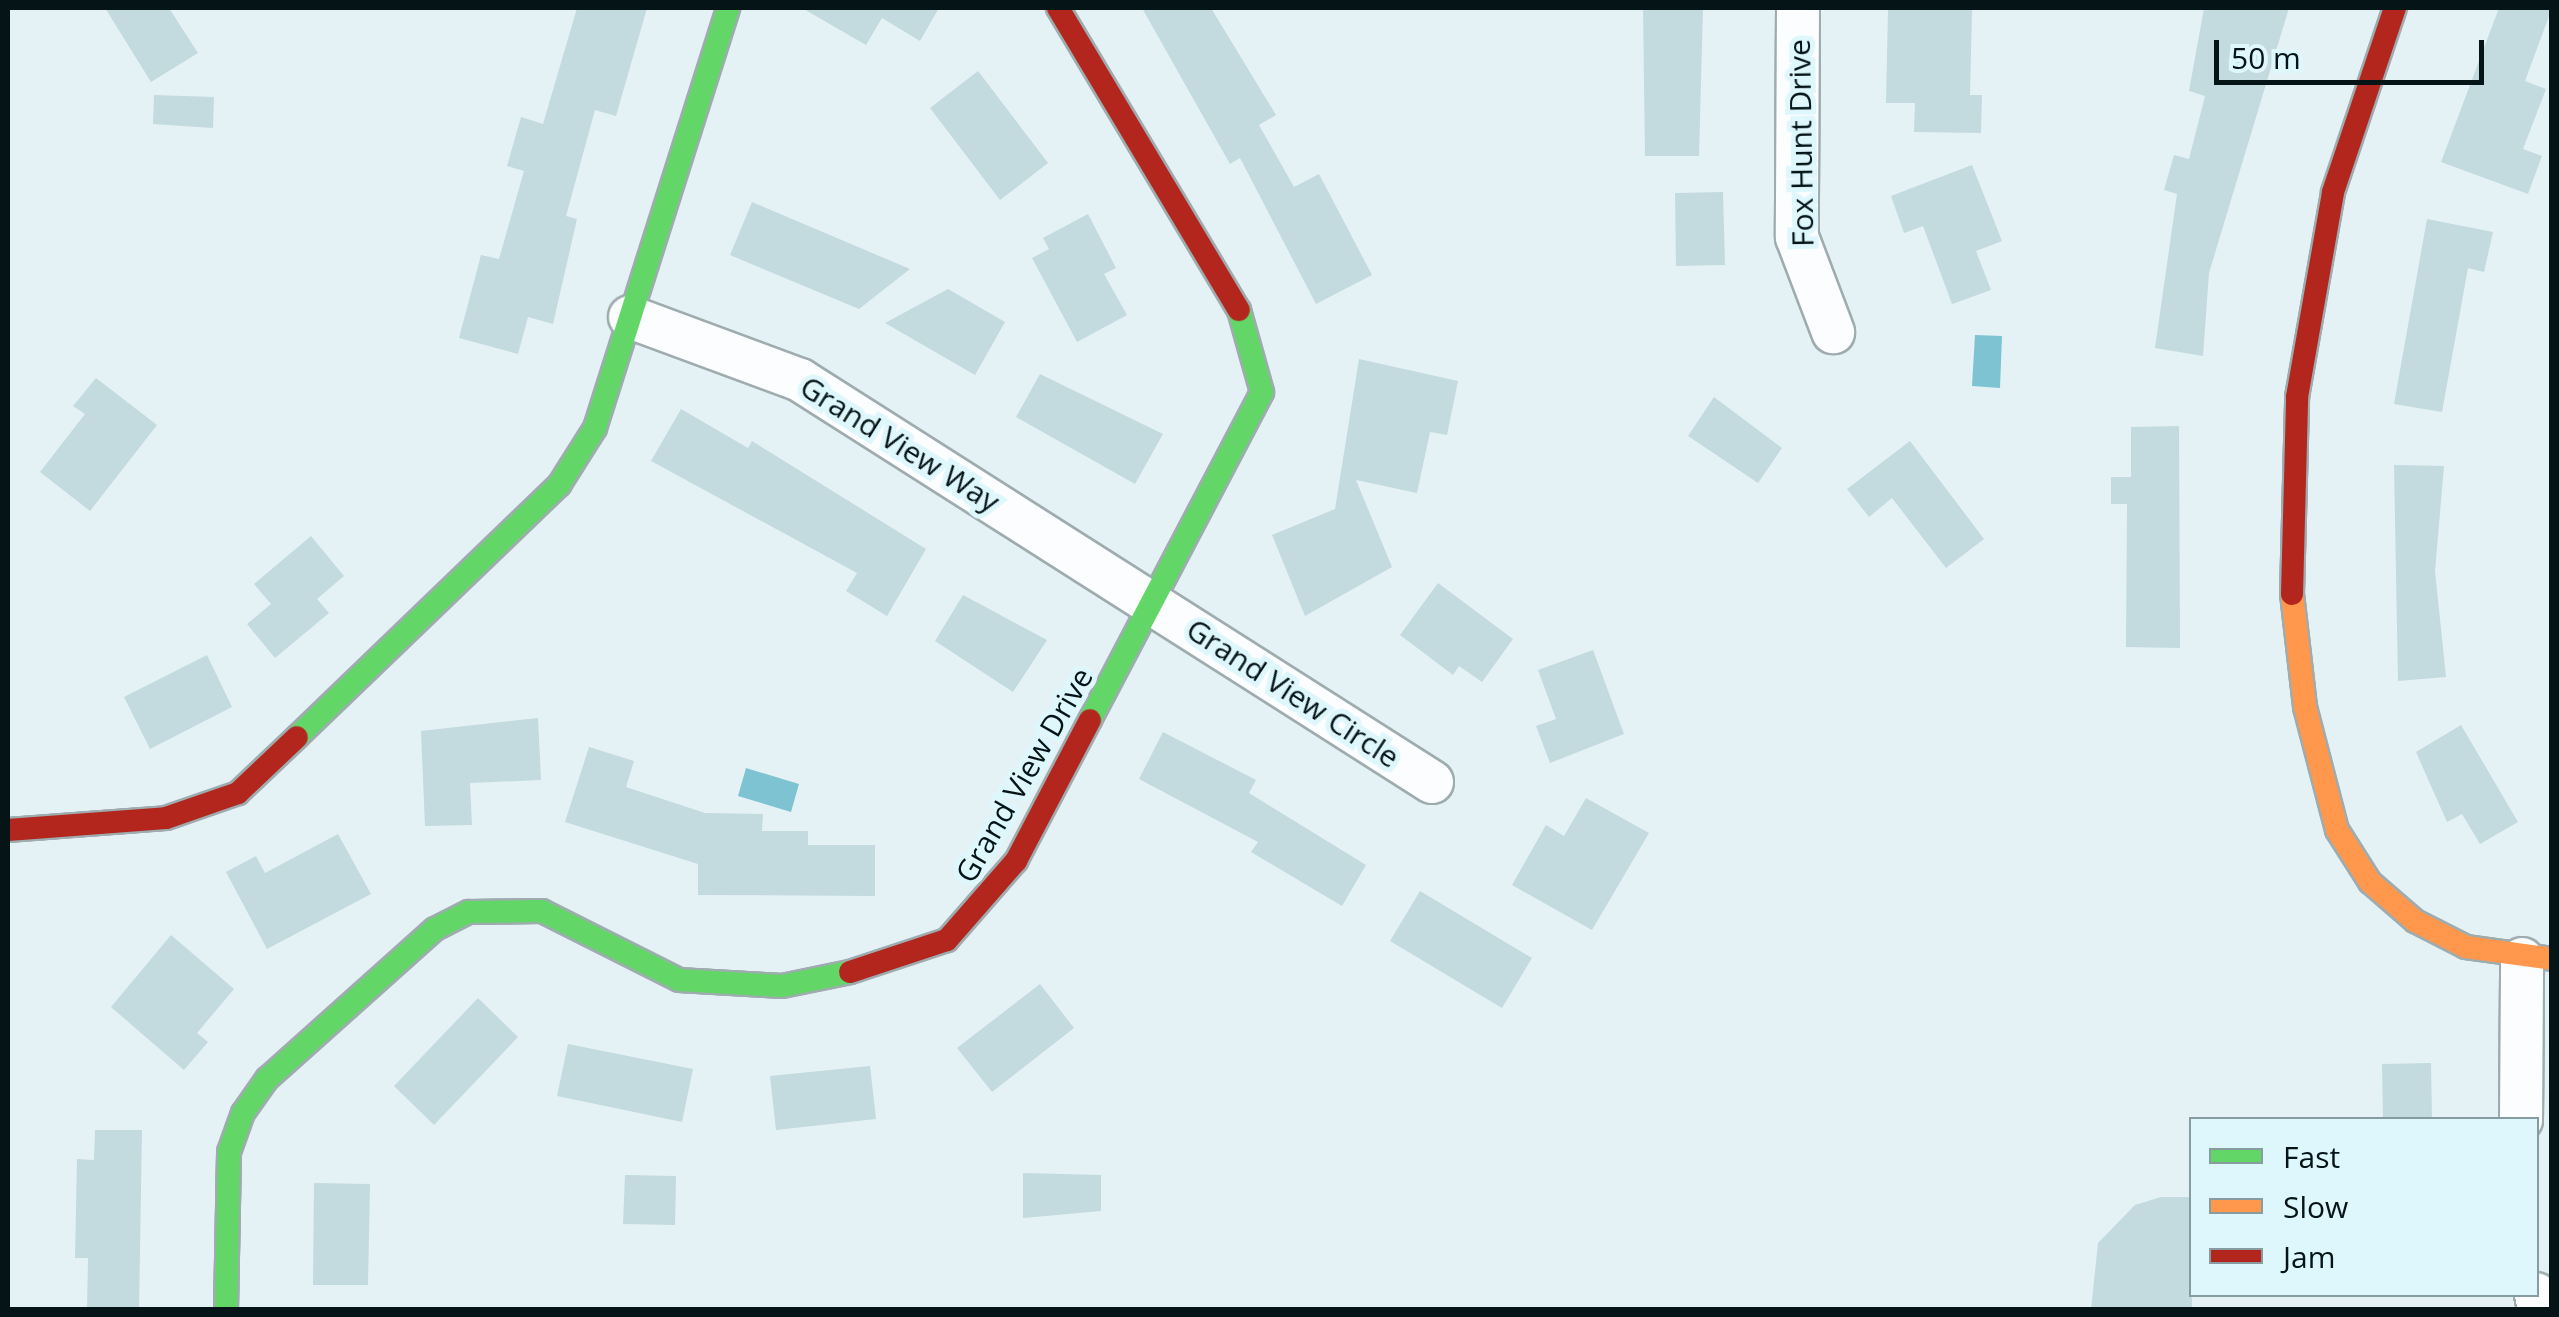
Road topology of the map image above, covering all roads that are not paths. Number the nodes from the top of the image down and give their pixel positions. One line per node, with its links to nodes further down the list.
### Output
1 (728, 8): 5 (street)
2 (1058, 8): 7 (street, Grand View Drive)
3 (1798, 8): 6 (street, Fox Hunt Drive)
4 (2395, 8): 10 (street)
5 (630, 317): 7 (street, Grand View Way); 9 (street)
6 (1833, 332)
7 (1154, 604): 8 (street, Grand View Circle); 12 (street, Grand View Drive)
8 (1432, 782)
9 (8, 830)
10 (2537, 959): 11 (street)
11 (2521, 1117)
12 (226, 1310)

